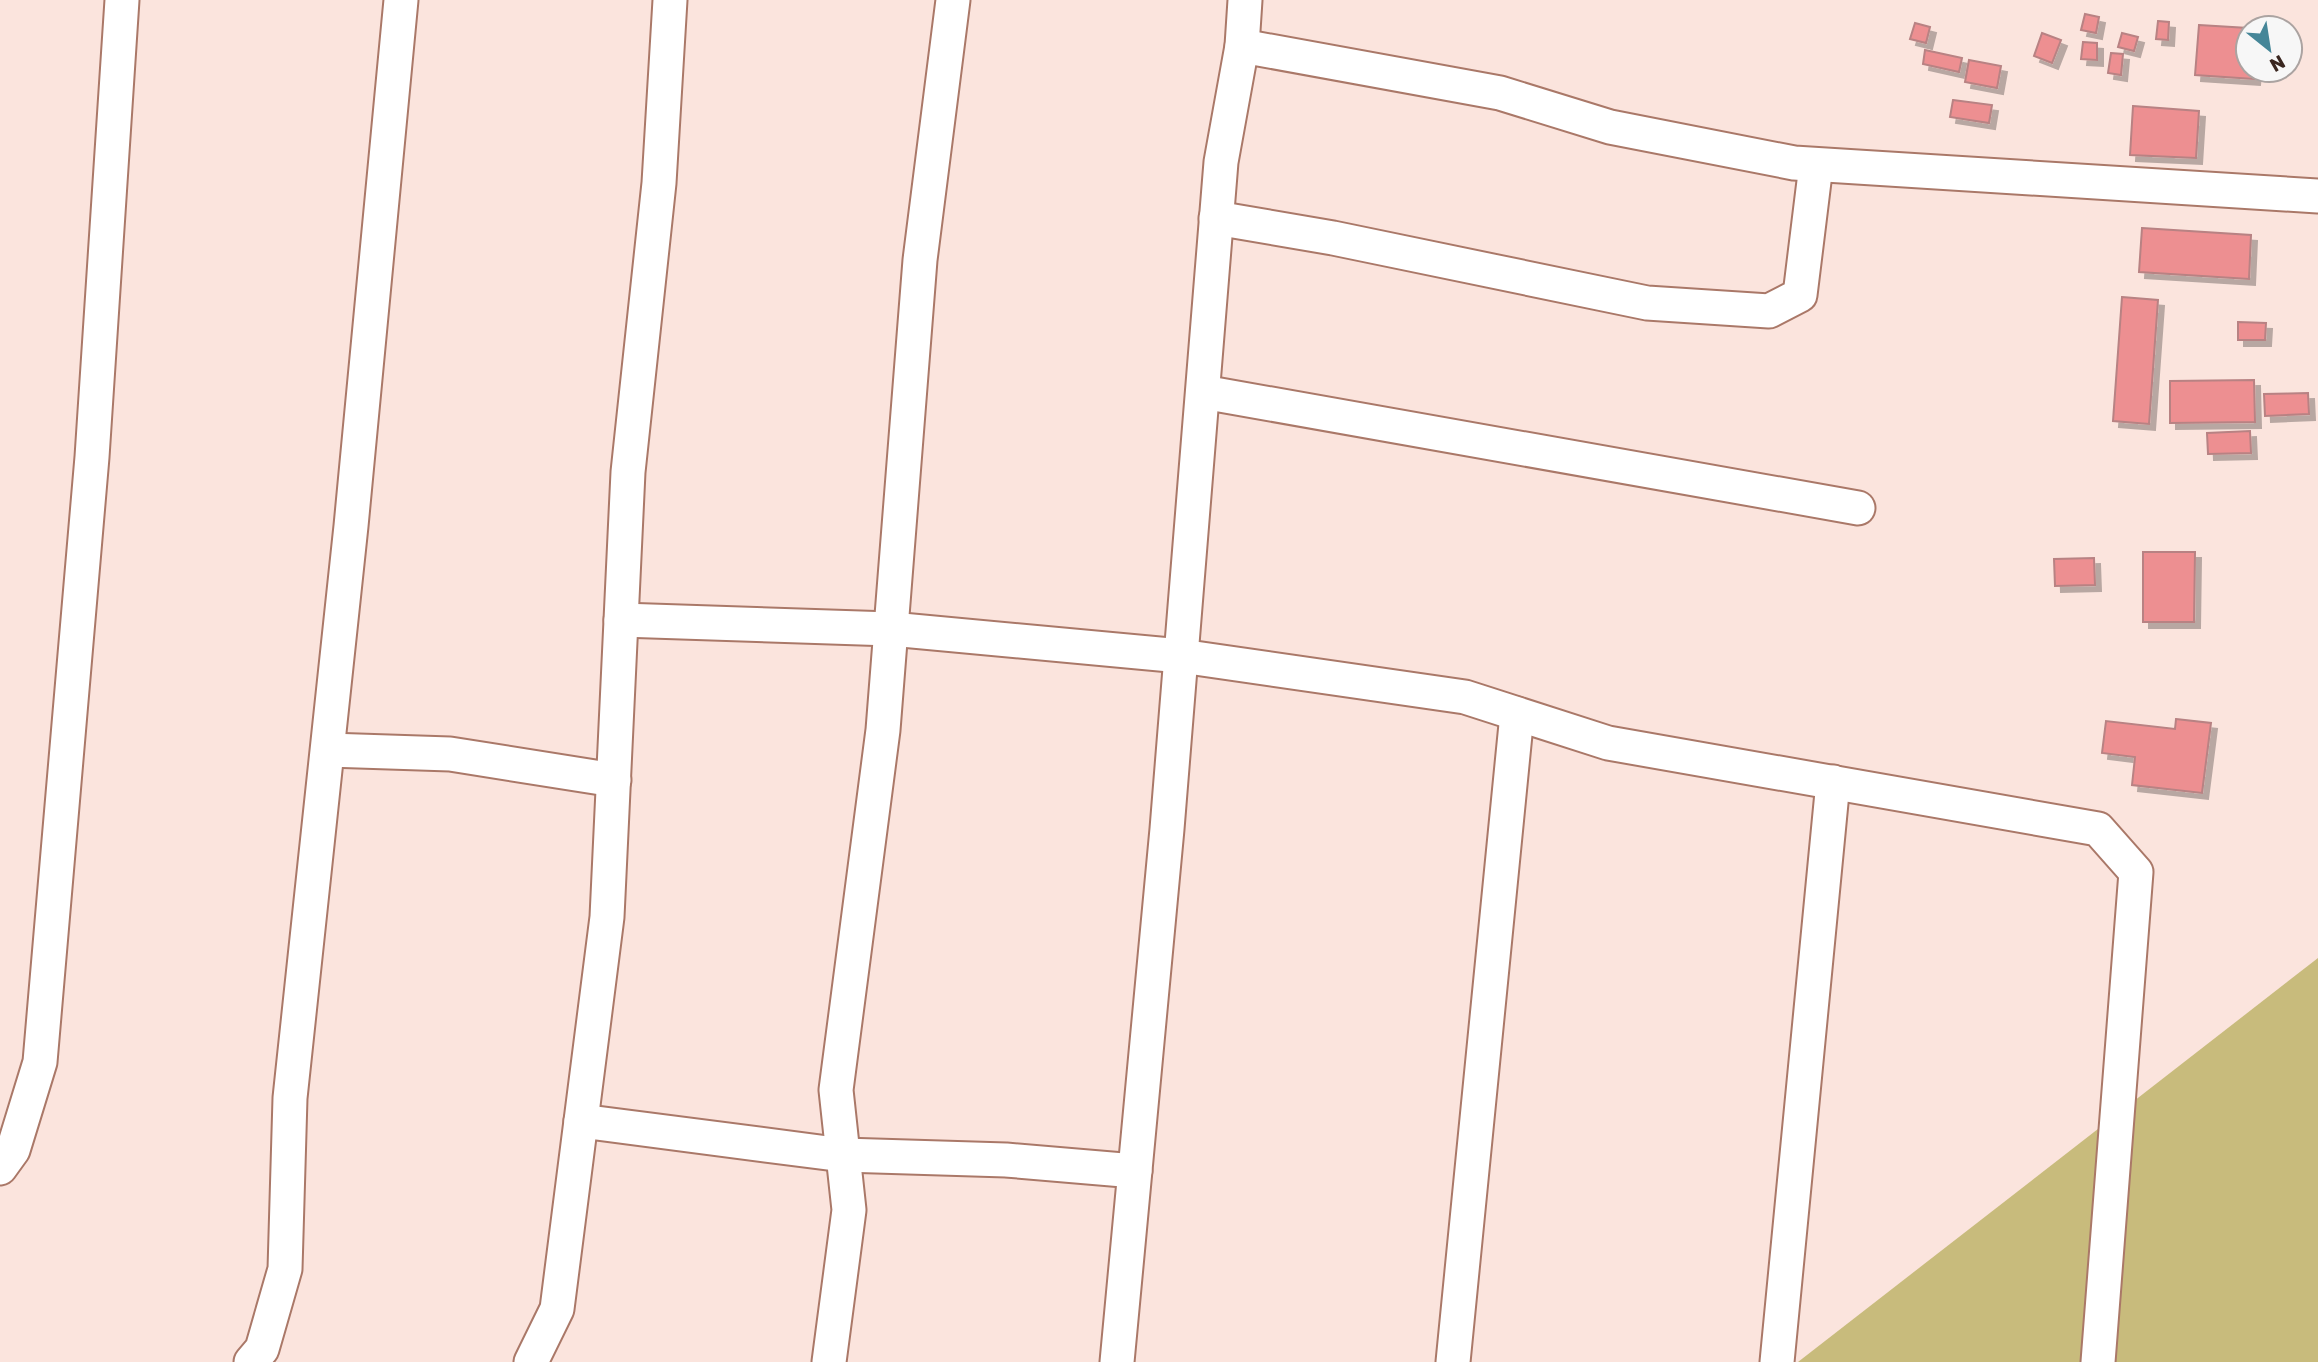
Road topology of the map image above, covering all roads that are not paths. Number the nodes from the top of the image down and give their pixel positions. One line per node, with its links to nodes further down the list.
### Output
1 (121, 0): 21 (street)
2 (401, 0): 16 (street)
3 (670, 0): 12 (street)
4 (953, 0): 13 (street)
5 (1245, 0): 6 (street)
6 (1242, 46): 7 (street); 9 (street)
7 (1816, 164): 8 (street); 9 (street)
8 (2318, 196)
9 (1216, 218): 10 (street)
10 (1203, 392): 11 (street); 14 (street)
11 (1858, 508)
12 (621, 620): 13 (street); 17 (street)
13 (891, 629): 14 (street); 20 (street)
14 (1181, 656): 15 (street); 22 (street)
15 (1517, 714): 18 (street); 27 (street)
16 (328, 750): 17 (street); 23 (street)
17 (614, 780): 19 (street)
18 (1833, 782): 28 (street); 29 (street)
19 (581, 1121): 20 (street); 24 (street)
20 (843, 1155): 22 (street); 25 (street)
21 (0, 1168)
22 (1135, 1171): 26 (street)
23 (251, 1362)
24 (531, 1362)
25 (828, 1362)
26 (1117, 1362)
27 (1454, 1362)
28 (1777, 1362)
29 (2098, 1362)

